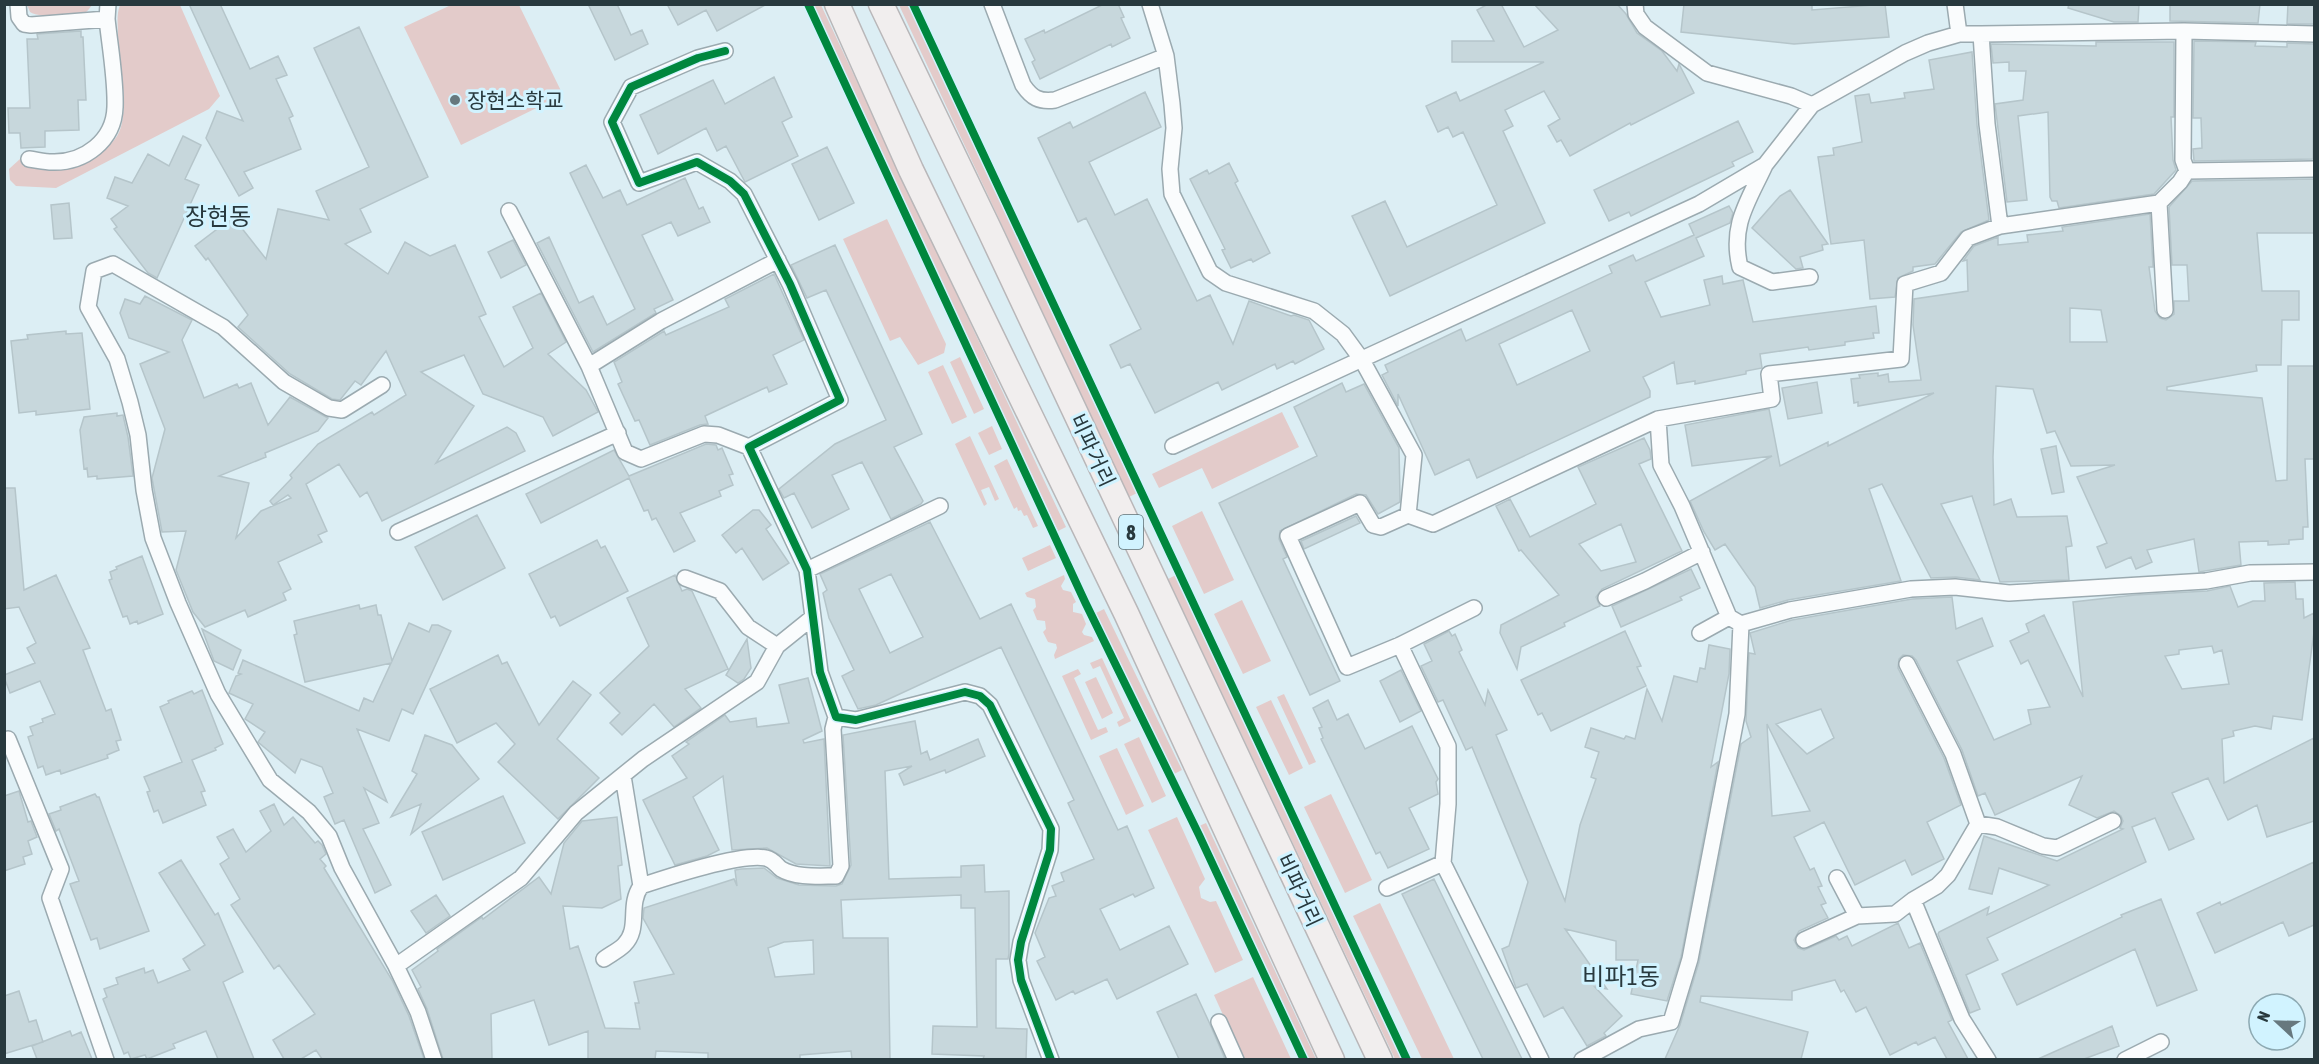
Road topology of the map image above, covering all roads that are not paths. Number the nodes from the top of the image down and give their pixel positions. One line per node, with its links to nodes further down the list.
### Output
1 (18, 4): 8 (street)
2 (837, 4): 68 (main road, 비파거리 / 8)
3 (880, 4): 69 (main road, 비파거리 / 8)
4 (992, 4): 14 (street)
5 (1150, 4): 14 (street)
6 (1635, 4): 15 (street)
7 (1955, 4): 10 (street)
8 (107, 12): 16 (street)
9 (2184, 32): 11 (street); 12 (street); 19 (street)
10 (1959, 34): 11 (street); 15 (street)
11 (1981, 34): 22 (street)
12 (2314, 34)
13 (725, 51): 23 (street)
14 (1166, 56): 26 (street)
15 (1812, 105): 17 (street)
16 (29, 159)
17 (1766, 165): 24 (street); 26 (street)
18 (2314, 169): 19 (street)
19 (2187, 171): 20 (street)
20 (2159, 202): 22 (street); 25 (street)
21 (509, 211): 27 (street)
22 (2000, 226): 29 (street)
23 (778, 260): 27 (street); 32 (street)
24 (1810, 277)
25 (2165, 310)
26 (1362, 360): 31 (street); 34 (street)
27 (589, 366): 30 (street)
28 (382, 385): 61 (street)
29 (1658, 418): 34 (street); 36 (street)
30 (618, 433): 32 (street); 35 (street)
31 (1173, 446)
32 (749, 447): 37 (street)
33 (940, 506): 37 (street)
34 (1408, 515): 45 (street)
35 (398, 532)
36 (1702, 552): 40 (street); 43 (street)
37 (807, 570): 42 (street)
38 (2314, 572): 43 (street)
39 (685, 578): 46 (street)
40 (1606, 598)
41 (1474, 608): 45 (street)
42 (813, 617): 46 (street); 48 (street)
43 (1735, 620): 44 (street); 71 (street)
44 (1700, 633)
45 (1400, 645): 53 (street)
46 (777, 646): 50 (street)
47 (1907, 664): 52 (street)
48 (836, 717): 55 (street); 66 (street)
49 (8, 740): 64 (street)
50 (622, 776): 55 (street); 61 (street)
51 (2113, 821): 52 (street)
52 (1978, 824): 57 (street)
53 (1443, 863): 56 (street); 70 (street)
54 (1837, 878): 58 (street)
55 (641, 886): 60 (street)
56 (1387, 888)
57 (1913, 900): 58 (street); 72 (street)
58 (1857, 916): 59 (street)
59 (1803, 940)
60 (604, 958)
61 (396, 966): 65 (street)
62 (1219, 1022): 67 (street)
63 (2161, 1042): 73 (street)
64 (106, 1059)
65 (434, 1059)
66 (1051, 1059)
67 (1236, 1059)
68 (1332, 1059)
69 (1380, 1059)
70 (1541, 1059)
71 (1582, 1059)
72 (1988, 1059)
73 (2125, 1059)

